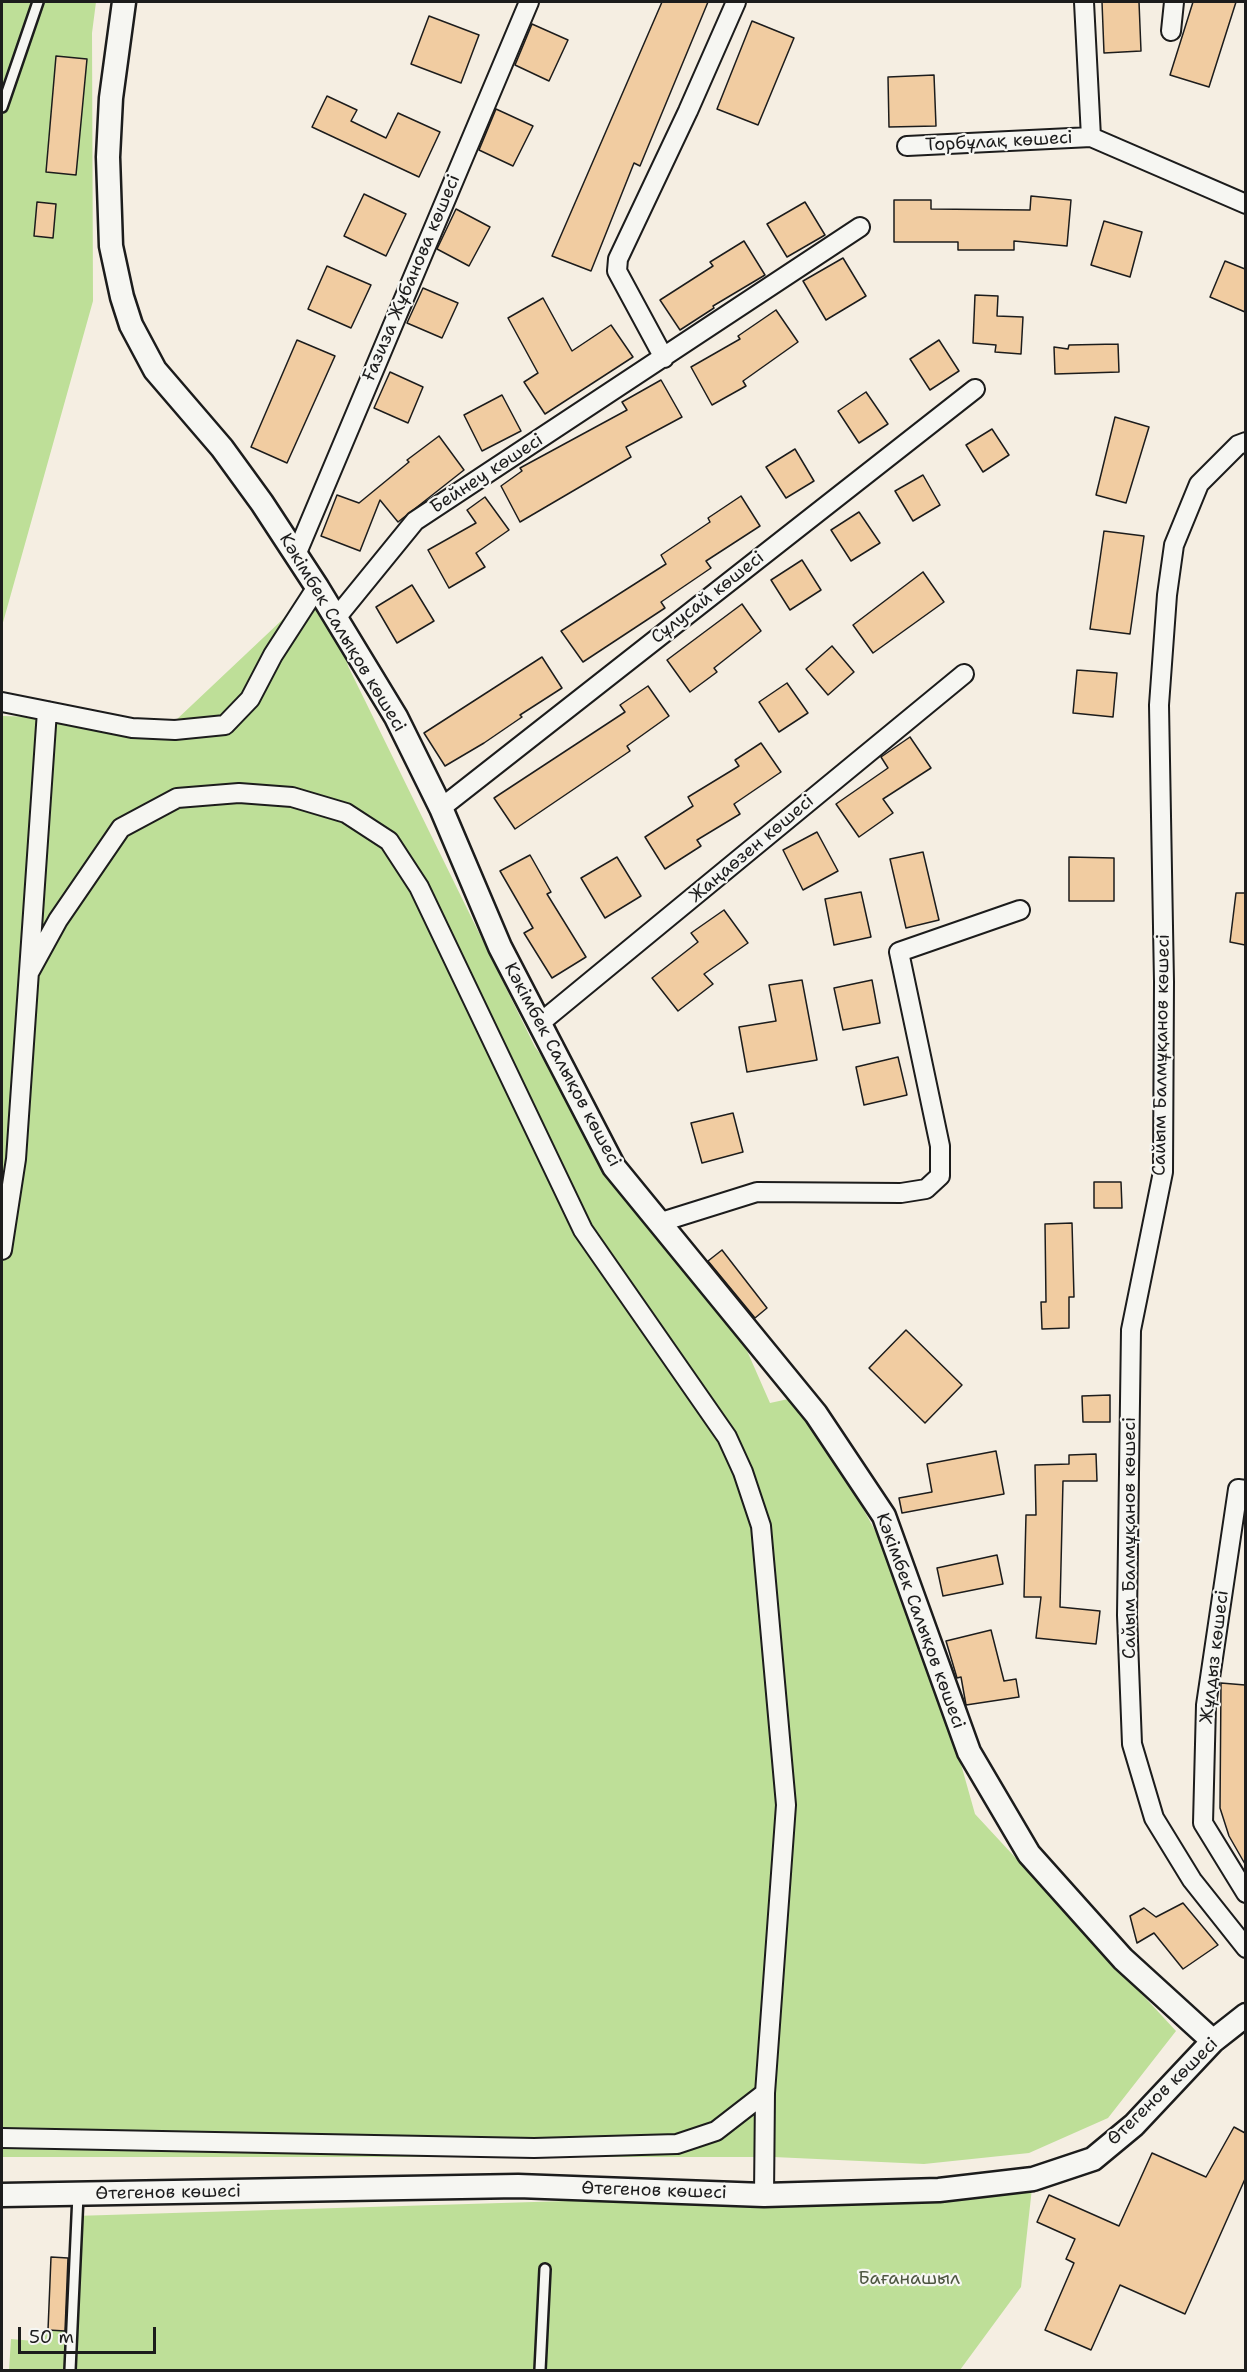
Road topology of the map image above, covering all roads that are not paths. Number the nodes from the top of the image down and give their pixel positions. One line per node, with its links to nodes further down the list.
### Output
1 (38, 2): 8 (lane)
2 (124, 2): 16 (street, Кәкімбек Салықов көшесі)
3 (529, 2): 16 (street, Ғазиза Жұбанова көшесі)
4 (736, 2): 13 (street)
5 (1084, 2): 9 (street, Торбұлақ көшесі)
6 (1174, 2): 7 (street)
7 (1171, 31)
8 (2, 107)
9 (1091, 137): 10 (street, Торбұлақ көшесі); 11 (street, Торбұлақ көшесі)
10 (907, 146)
11 (1245, 204)
12 (860, 227): 13 (street, Бейнеу көшесі)
13 (664, 358): 18 (street, Бейнеу көшесі)
14 (975, 389): 22 (street, Сұлусай көшесі)
15 (1245, 442): 30 (street, Сайым Балмұқанов көшесі)
16 (296, 555): 17 (street, Кәкімбек Салықов көшесі)
17 (317, 587): 18 (street, Кәкімбек Салықов көшесі); 21 (street)
18 (336, 618): 22 (street, Кәкімбек Салықов көшесі)
19 (964, 674): 25 (street, Жаңаөзен көшесі)
20 (2, 702): 21 (street)
21 (47, 711): 24 (street)
22 (441, 808): 25 (street, Кәкімбек Салықов көшесі)
23 (1020, 910): 26 (street)
24 (30, 971): 27 (street); 33 (street)
25 (540, 1023): 26 (street, Кәкімбек Салықов көшесі)
26 (658, 1223): 32 (street, Кәкімбек Салықов көшесі)
27 (2, 1250)
28 (1245, 1490): 29 (street, Жұлдыз көшесі)
29 (1245, 1893)
30 (1245, 1948)
31 (1245, 2015): 32 (street, Өтегенов көшесі)
32 (1213, 2041): 37 (street, Өтегенов көшесі)
33 (765, 2093): 34 (street); 37 (street)
34 (2, 2138)
35 (2, 2195): 36 (street, Өтегенов көшесі)
36 (78, 2195): 37 (street, Өтегенов көшесі); 39 (lane)
37 (764, 2195)
38 (545, 2269): 40 (lane)
39 (70, 2370)
40 (540, 2370)

